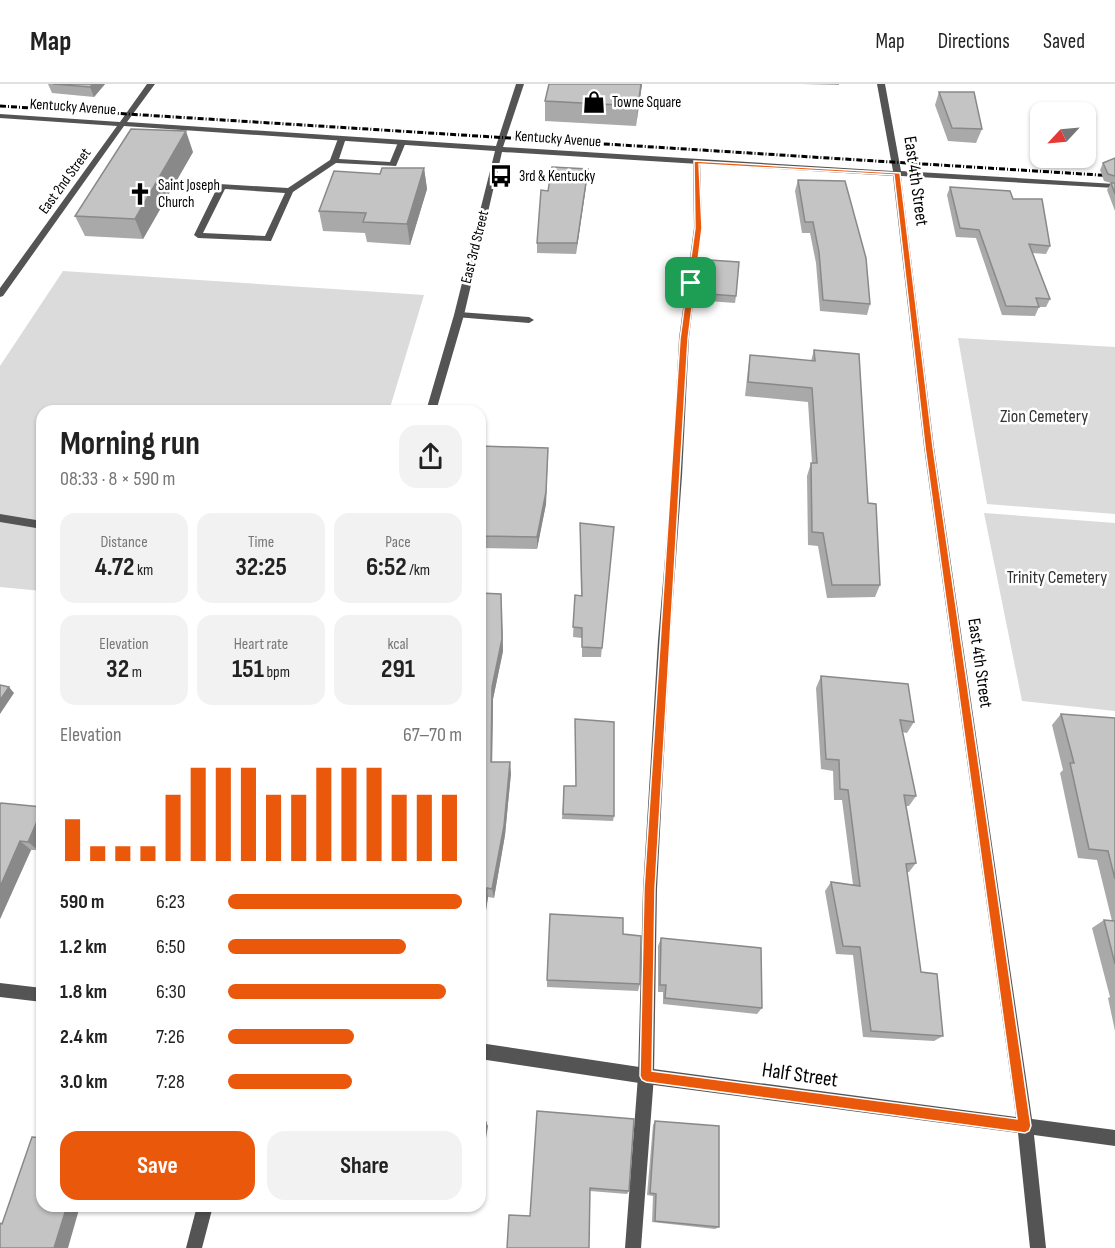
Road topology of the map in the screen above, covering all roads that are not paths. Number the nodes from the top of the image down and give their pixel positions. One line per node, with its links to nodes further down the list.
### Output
1 (151, 84): 5 (street, East 2nd Street)
2 (520, 84): 8 (street, East 3rd Street)
3 (880, 84): 11 (street, East 4th Street)
4 (0, 116): 5 (street, Kentucky Avenue)
5 (123, 124): 6 (street, Kentucky Avenue); 14 (street, East 2nd Street)
6 (342, 138): 7 (street, Kentucky Avenue); 9 (street)
7 (402, 142): 8 (street, Kentucky Avenue); 9 (street)
8 (500, 148): 10 (street, Kentucky Avenue); 15 (street, East 3rd Street)
9 (334, 161): 13 (street)
10 (696, 162): 11 (street, Kentucky Avenue); 23 (street)
11 (897, 173): 12 (street, Kentucky Avenue); 24 (street, East 4th Street)
12 (1115, 186)
13 (290, 191): 13 (street)
14 (0, 294)
15 (459, 315): 16 (street); 17 (street, East 3rd Street)
16 (529, 320)
17 (433, 405)
18 (0, 518): 19 (street)
19 (36, 524)
20 (0, 990): 21 (street)
21 (36, 994)
22 (486, 1052): 23 (street, Half Street)
23 (646, 1076): 24 (street, Half Street); 28 (street)
24 (1025, 1126): 25 (street, Half Street); 29 (street, East 4th Street)
25 (1115, 1138)
26 (203, 1212): 27 (street)
27 (194, 1248)
28 (633, 1248)
29 (1038, 1248)

